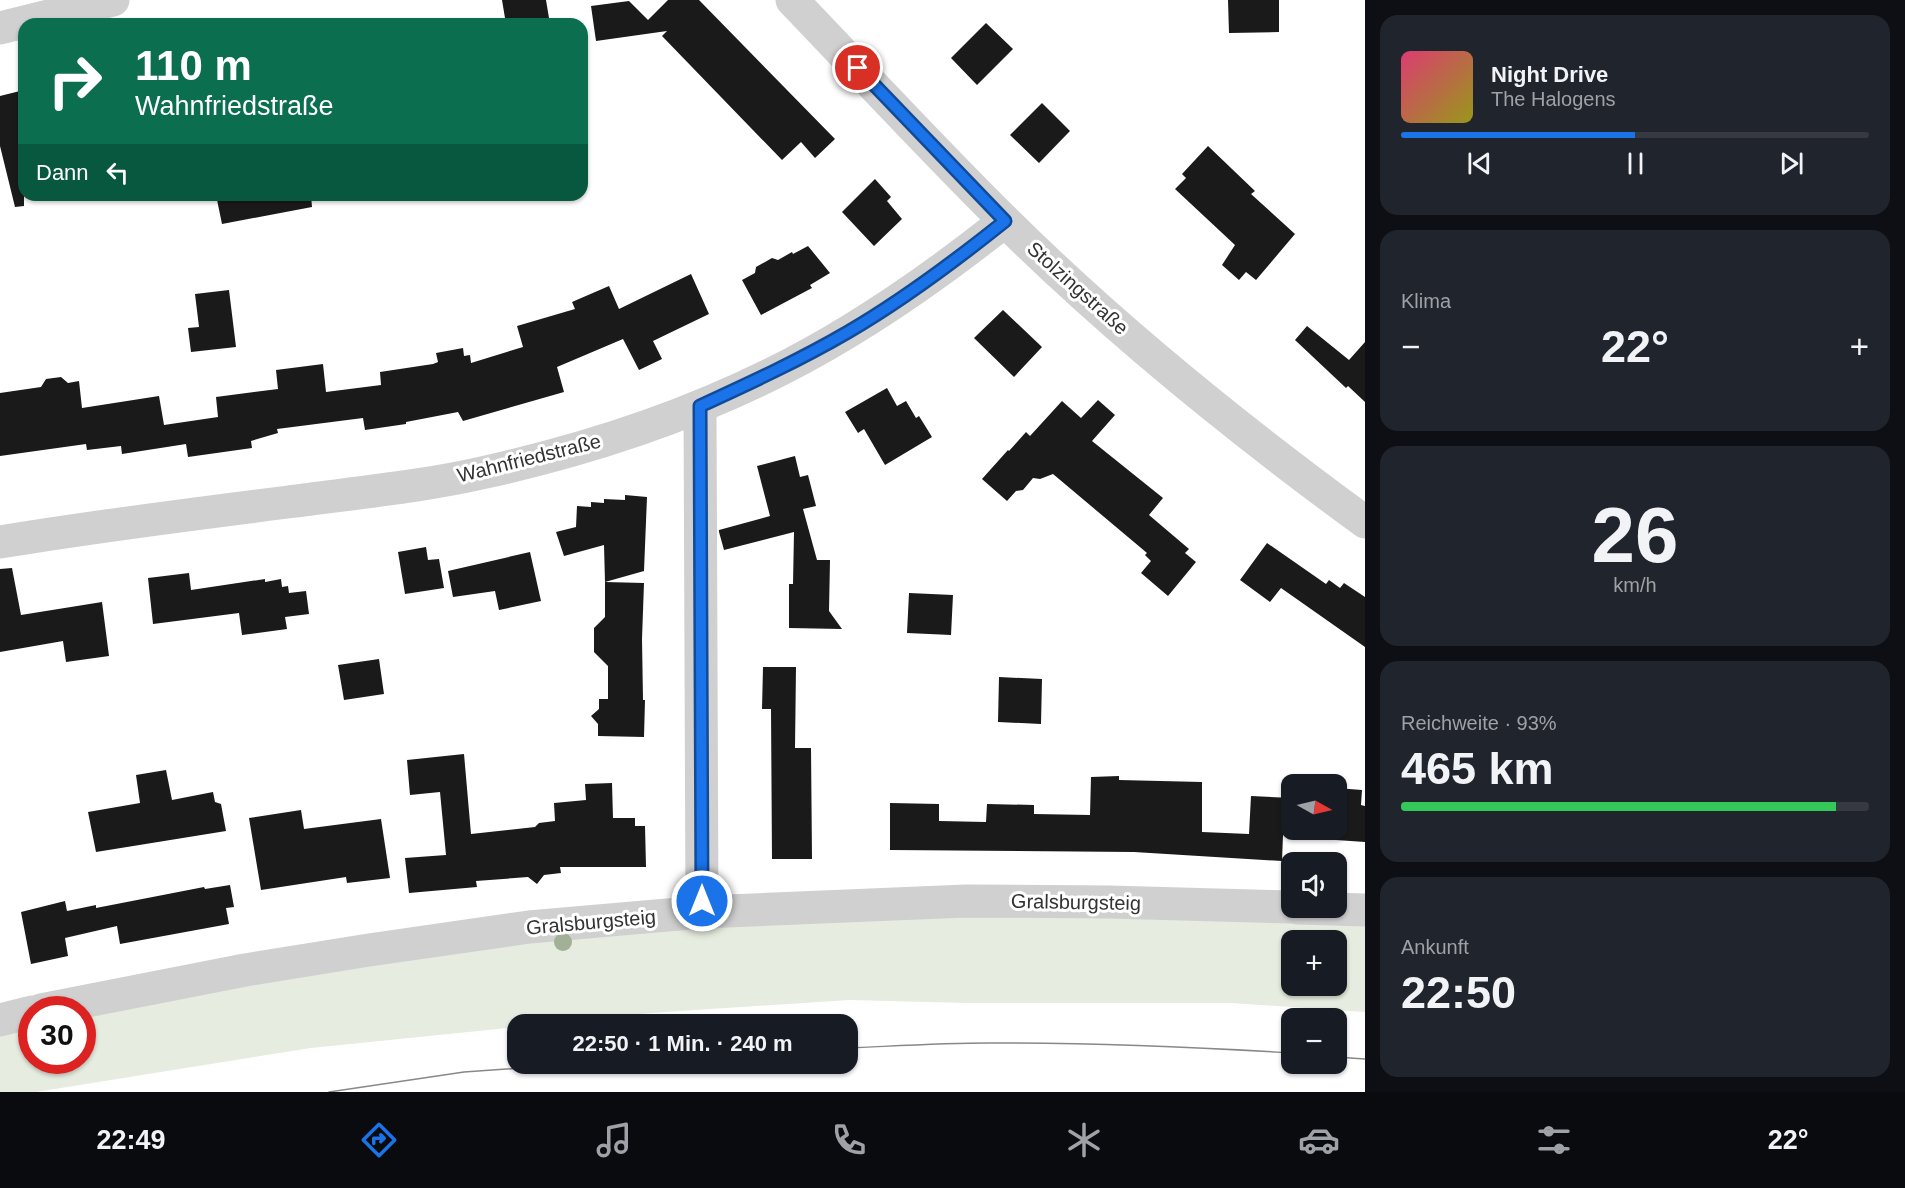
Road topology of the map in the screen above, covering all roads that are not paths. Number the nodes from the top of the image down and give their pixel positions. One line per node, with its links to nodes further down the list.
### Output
1 (113, 0): 3 (street)
2 (792, 0): 6 (street, Stolzingstraße)
3 (40, 18)
4 (18, 24): 5 (street)
5 (0, 28)
6 (1005, 221): 7 (street, Wahnfriedstraße); 8 (street, Stolzingstraße)
7 (700, 406): 9 (street, Wahnfriedstraße); 13 (street)
8 (1365, 522)
9 (0, 542)
10 (1281, 907): 13 (street, Gralsburgsteig)
11 (1347, 909): 12 (street)
12 (1365, 910)
13 (702, 912): 14 (street, Gralsburgsteig)
14 (96, 999)
15 (18, 1016): 16 (street)
16 (0, 1020)

